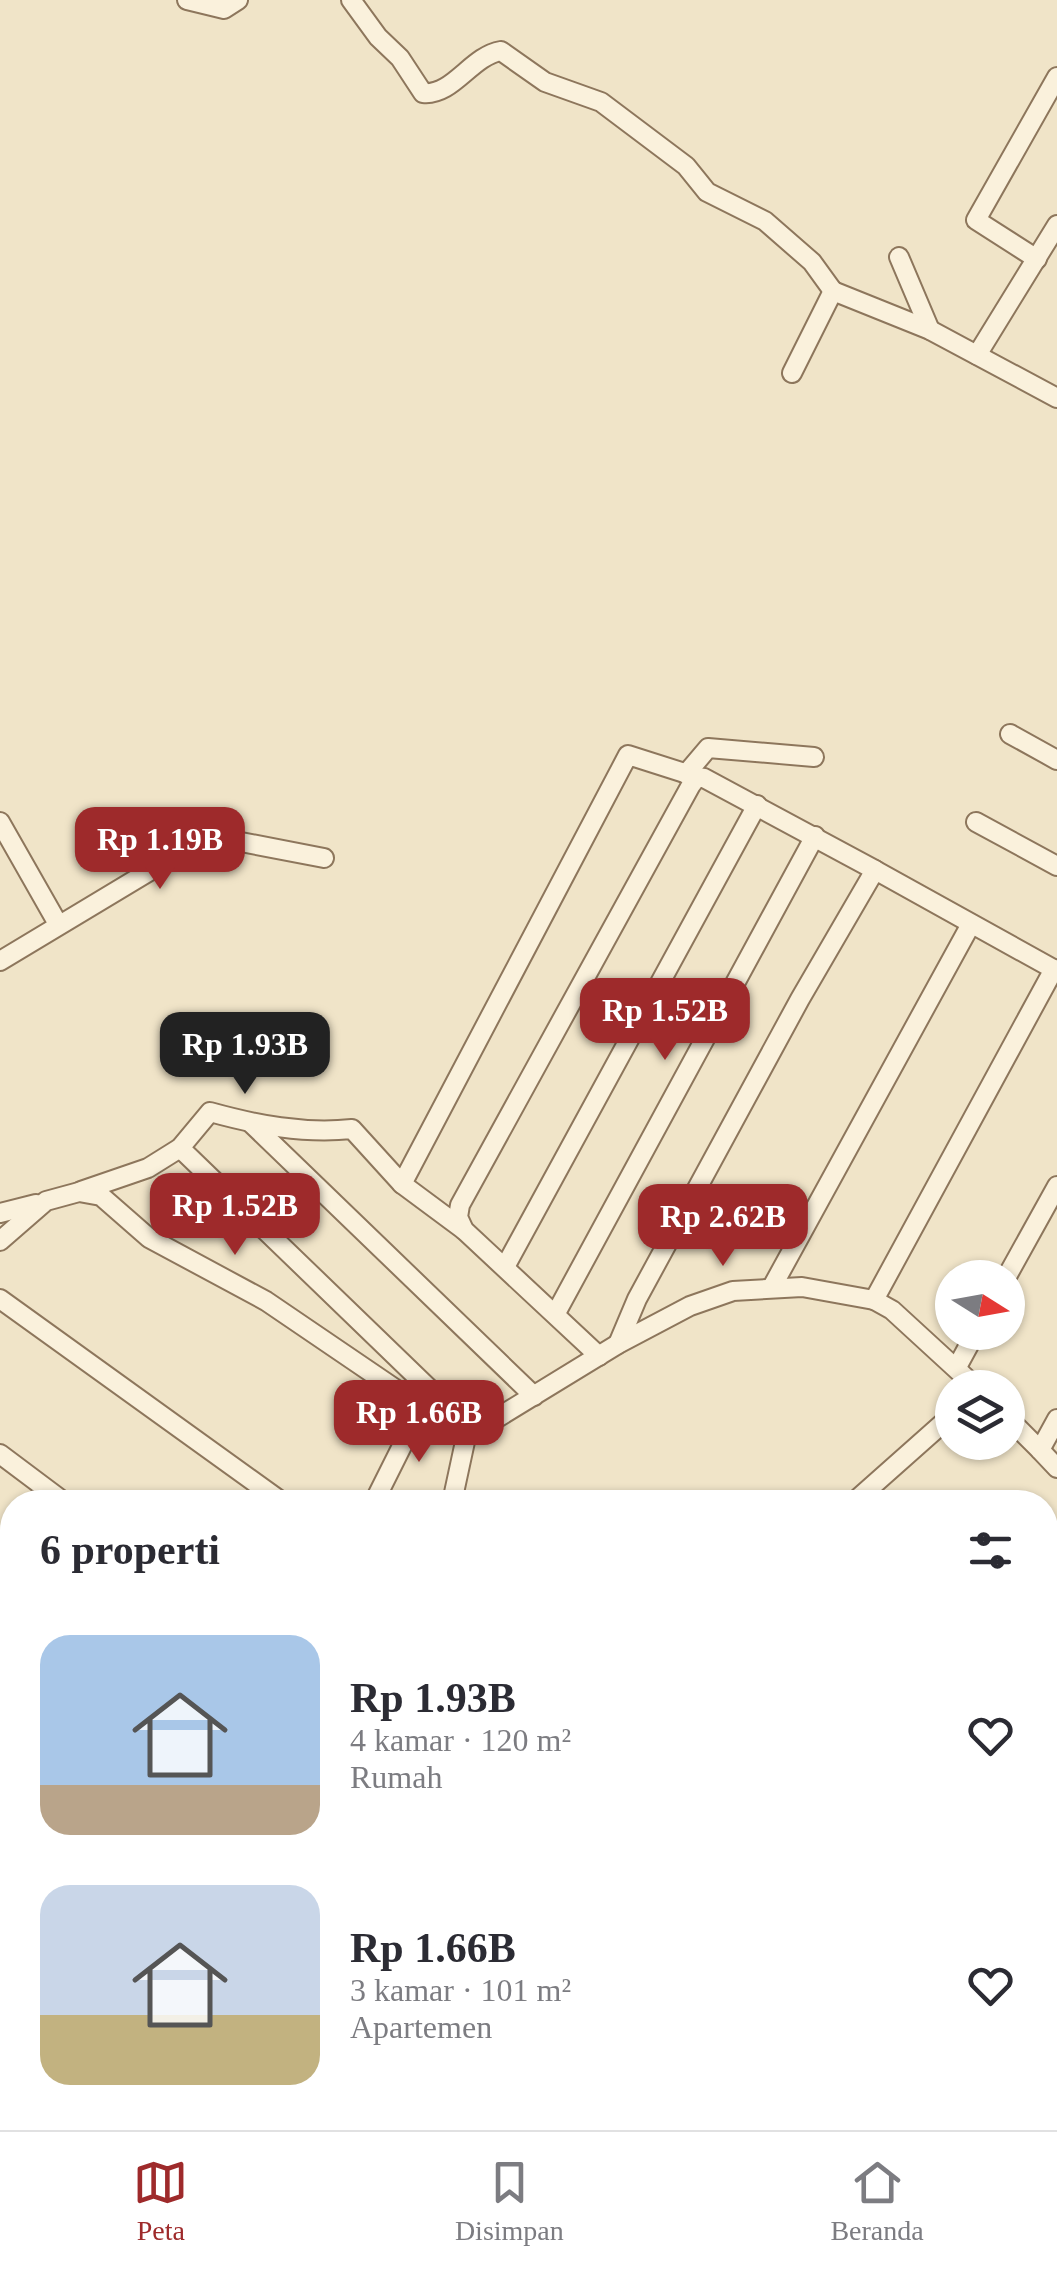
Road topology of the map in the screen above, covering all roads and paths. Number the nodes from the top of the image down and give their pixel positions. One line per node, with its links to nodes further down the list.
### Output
1 (187, 0): 2 (street)
2 (238, 0)
3 (351, 0): 8 (street)
4 (1057, 78): 7 (street)
5 (1057, 225): 7 (street)
6 (899, 257): 9 (street)
7 (1036, 259): 10 (street)
8 (833, 291): 9 (street); 11 (street)
9 (930, 330): 10 (street)
10 (977, 355): 12 (street)
11 (792, 373)
12 (1056, 394)
13 (1010, 734): 15 (street)
14 (814, 757): 16 (street)
15 (1057, 760)
16 (692, 775): 17 (street); 30 (street); 35 (street)
17 (757, 805): 20 (street); 38 (street)
18 (0, 822): 24 (street)
19 (976, 822): 22 (street)
20 (815, 836): 23 (street); 42 (street)
21 (324, 858): 24 (street)
22 (1057, 866)
23 (876, 870): 25 (street); 43 (street)
24 (58, 924): 26 (street)
25 (970, 924): 27 (street); 39 (street)
26 (0, 961)
27 (1055, 970): 41 (street)
28 (252, 1124): 29 (street); 30 (street); 48 (street)
29 (180, 1148): 32 (street); 52 (street)
30 (402, 1184): 35 (street)
31 (1057, 1186): 37 (street)
32 (79, 1192): 33 (street); 49 (street)
33 (46, 1201): 34 (street); 36 (street)
34 (0, 1214)
35 (464, 1230): 38 (street)
36 (0, 1240)
37 (1016, 1260)
38 (505, 1267): 42 (street)
39 (772, 1287): 41 (street); 43 (street)
40 (0, 1299): 58 (street)
41 (874, 1300): 46 (street)
42 (556, 1313): 45 (street)
43 (618, 1344): 45 (street)
44 (966, 1350): 46 (street)
45 (598, 1356): 48 (street)
46 (957, 1367): 47 (street)
47 (960, 1370)
48 (534, 1396): 52 (street)
49 (422, 1406): 52 (street); 59 (street)
50 (1057, 1419): 54 (street)
51 (935, 1431): 61 (street)
52 (470, 1435): 60 (street)
53 (1025, 1435): 54 (street)
54 (1040, 1450): 56 (street)
55 (0, 1454): 57 (street)
56 (1057, 1468)
57 (48, 1490)
58 (265, 1490)
59 (380, 1490)
60 (455, 1490)
61 (868, 1490)

